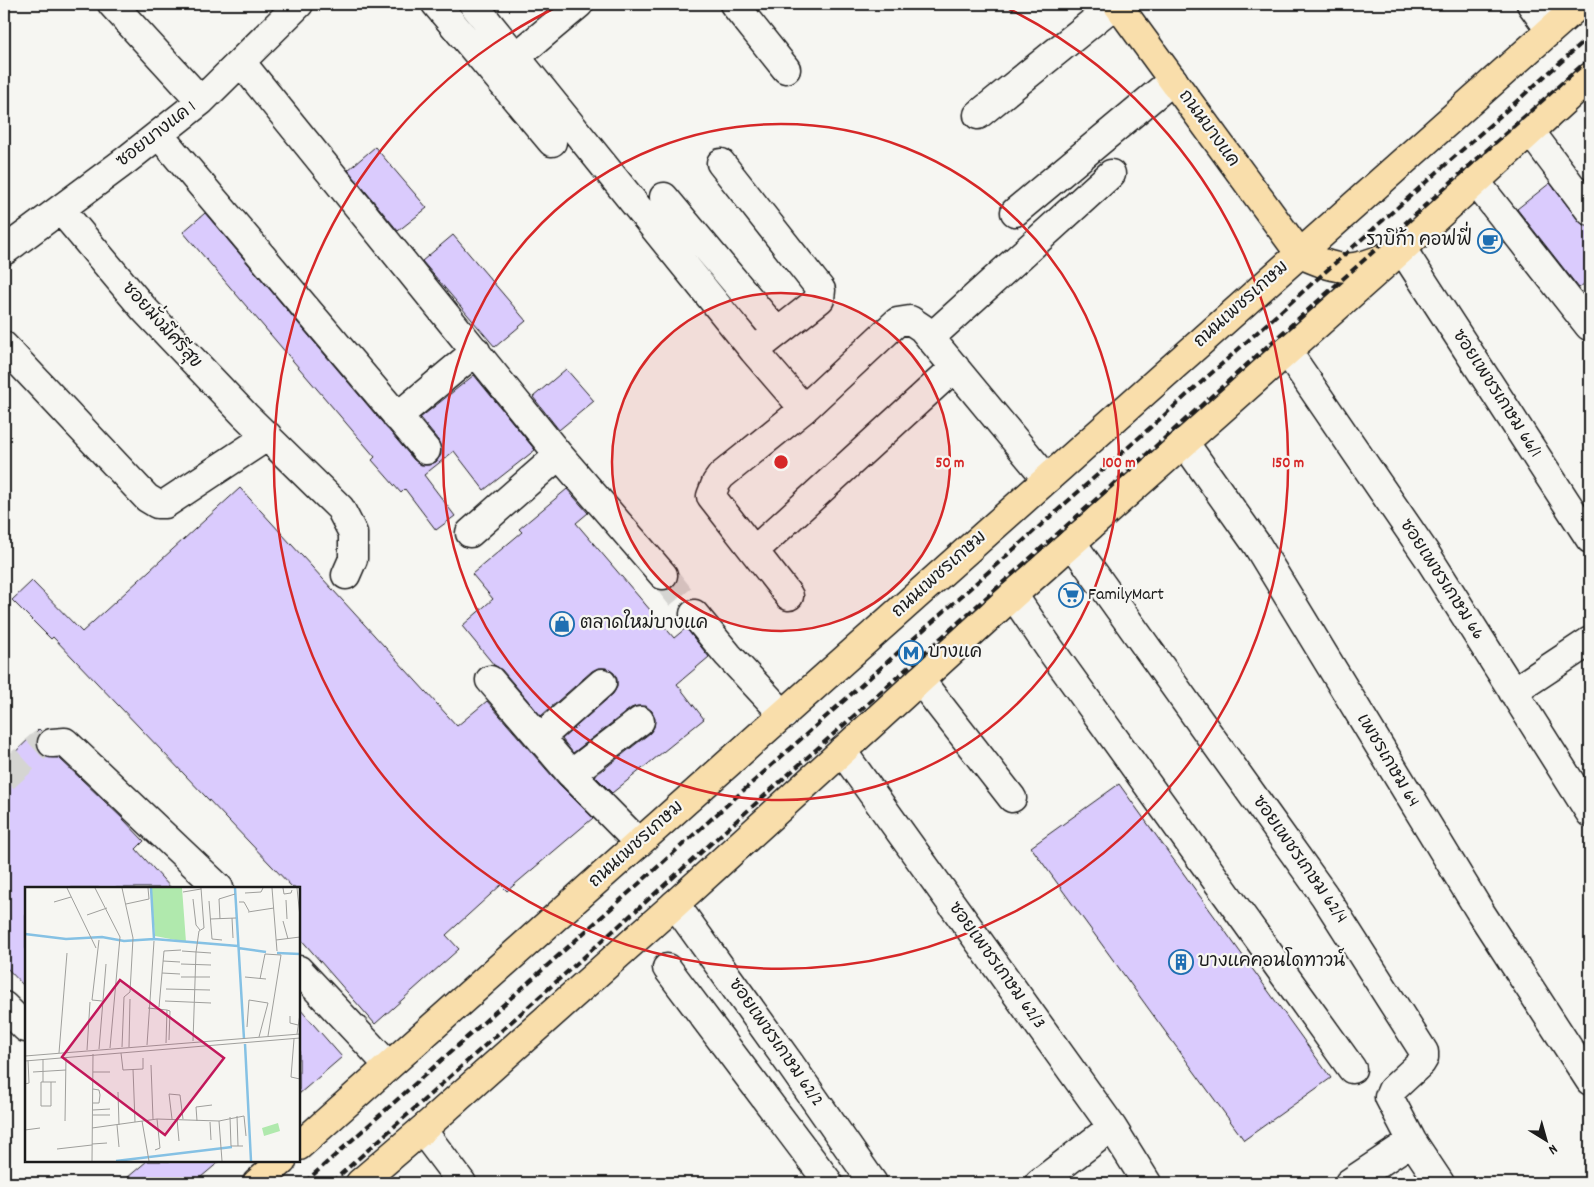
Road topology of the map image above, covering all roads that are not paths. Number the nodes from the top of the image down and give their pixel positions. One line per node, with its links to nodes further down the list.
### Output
1 (112, 4): 16 (street)
2 (298, 4): 12 (street, ซอยบางแค 1)
3 (436, 4): 20 (street)
4 (473, 4): 11 (street)
5 (579, 4): 11 (street)
6 (734, 4): 13 (street)
7 (1116, 4): 14 (main road, ถนนบางแค); 17 (street)
8 (1531, 4): 10 (street)
9 (1580, 4): 10 (main road, ถนนเพชรเกษม)
10 (1550, 30): 30 (main road, ถนนเพชรเกษม)
11 (516, 56): 35 (street)
12 (241, 62): 16 (street, ซอยบางแค 1); 36 (street)
13 (786, 70)
14 (1173, 80): 27 (street); 30 (main road, ถนนบางแค)
15 (1588, 83): 18 (main road)
16 (201, 101): 19 (street, ซอยบางแค 1)
17 (978, 115)
18 (1530, 131): 23 (main road); 26 (street)
19 (159, 135): 25 (street, ซอยบางแค 1); 40 (street)
20 (552, 142)
21 (721, 163): 32 (street)
22 (1111, 174): 33 (street)
23 (1476, 182): 29 (main road); 31 (street)
24 (664, 197): 32 (street)
25 (61, 210): 28 (street, ซอยบางแค 1); 41 (street, ซอยมั่งมีศรีสุข)
26 (1590, 211)
27 (1015, 212)
28 (6, 246)
29 (1402, 249): 30 (main road); 37 (main road); 47 (street, ซอยเพชรเกษม 66/1)
30 (1300, 254): 45 (main road, ถนนเพชรเกษม)
31 (1590, 325)
32 (777, 332): 35 (street)
33 (930, 338): 38 (street); 39 (street)
34 (4, 346): 41 (street)
35 (754, 350): 39 (street)
36 (476, 351): 40 (street); 44 (street)
37 (1286, 351): 42 (main road); 59 (street, ซอยเพชรเกษม 66)
38 (955, 367): 45 (street); 49 (street)
39 (804, 409): 49 (street)
40 (397, 417): 43 (street)
41 (268, 436): 50 (street, ซอยมั่งมีศรีสุข)
42 (1184, 442): 48 (main road); 77 (street, เพชรเกษม 64)
43 (426, 450)
44 (559, 456): 46 (street); 51 (street)
45 (1047, 479): 60 (main road, ถนนเพชรเกษม)
46 (470, 533)
47 (1590, 539)
48 (1072, 543): 52 (main road); 81 (street, ซอยเพชรเกษม 62/4)
49 (754, 551): 53 (street)
50 (346, 575)
51 (663, 575)
52 (1013, 595): 57 (main road); 76 (street)
53 (788, 596)
54 (694, 614): 60 (street)
55 (1590, 641): 59 (street)
56 (490, 680): 62 (street)
57 (920, 680): 64 (main road); 66 (street)
58 (602, 683): 62 (street)
59 (1514, 692): 67 (street, ซอยเพชรเกษม 66)
60 (784, 714): 68 (main road, ถนนเพชรเกษม)
61 (640, 721): 65 (street)
62 (540, 738): 65 (street)
63 (52, 743): 69 (street)
64 (842, 751): 70 (main road); 79 (street, ซอยเพชรเกษม 62/3)
65 (572, 774): 68 (street)
66 (1012, 798)
67 (1590, 813)
68 (639, 843): 75 (main road, ถนนเพชรเกษม)
69 (216, 887)
70 (675, 904): 78 (street, ซอยเพชรเกษม 62/2); 80 (main road)
71 (667, 968): 82 (street)
72 (300, 971): 75 (street)
73 (4, 1006): 74 (street)
74 (25, 1027)
75 (388, 1065): 83 (main road, ถนนเพชรเกษม)
76 (1352, 1069)
77 (1590, 1081)
78 (829, 1120): 82 (street); 89 (street, ซอยเพชรเกษม 62/2)
79 (1112, 1127): 90 (street); 91 (street, ซอยเพชรเกษม 62/3)
80 (422, 1130): 86 (main road); 87 (street)
81 (1412, 1141): 92 (street); 93 (street, ซอยเพชรเกษม 62/4)
82 (799, 1143): 88 (street)
83 (300, 1145)
84 (281, 1162): 85 (main road)
85 (257, 1183)
86 (360, 1183)
87 (462, 1183)
88 (829, 1183)
89 (873, 1183)
90 (1038, 1183)
91 (1147, 1183)
92 (1349, 1183)
93 (1440, 1183)

